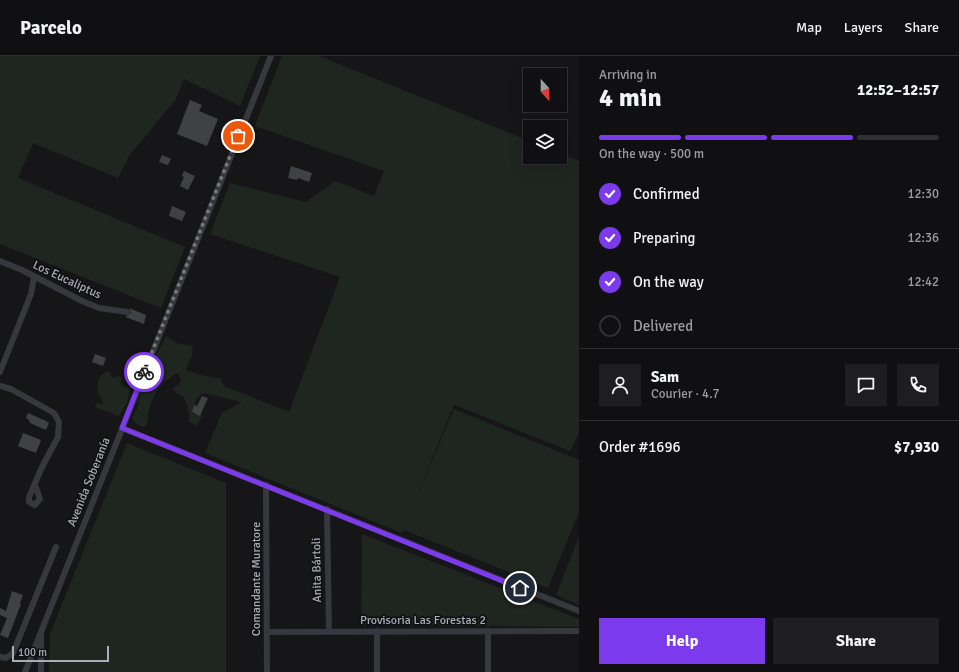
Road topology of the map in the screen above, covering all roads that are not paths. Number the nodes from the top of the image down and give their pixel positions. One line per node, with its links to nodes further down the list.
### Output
1 (271, 56): 7 (street, Avenida Soberanía)
2 (0, 261): 3 (street, Los Eucaliptus)
3 (34, 277): 4 (street, Los Eucaliptus); 5 (street)
4 (127, 312)
5 (0, 372)
6 (0, 386): 8 (street)
7 (122, 428): 9 (street); 13 (street, Avenida Soberanía)
8 (35, 485)
9 (266, 485): 10 (street); 18 (street, Comandante Muratore)
10 (327, 509): 12 (street); 14 (street, Anita Bártoli)
11 (56, 547): 19 (street)
12 (579, 611)
13 (41, 630): 20 (street, Avenida Soberanía); 21 (street)
14 (329, 631): 15 (street, Provisoria Las Forestas 2); 18 (street, Provisoria Las Forestas 2)
15 (377, 631): 16 (street, Provisoria Las Forestas 2); 23 (street)
16 (488, 631): 17 (street, Provisoria Las Forestas 2); 24 (street)
17 (579, 631)
18 (267, 632): 22 (street, Comandante Muratore)
19 (0, 657)
20 (25, 672)
21 (41, 672)
22 (267, 672)
23 (376, 672)
24 (488, 672)

